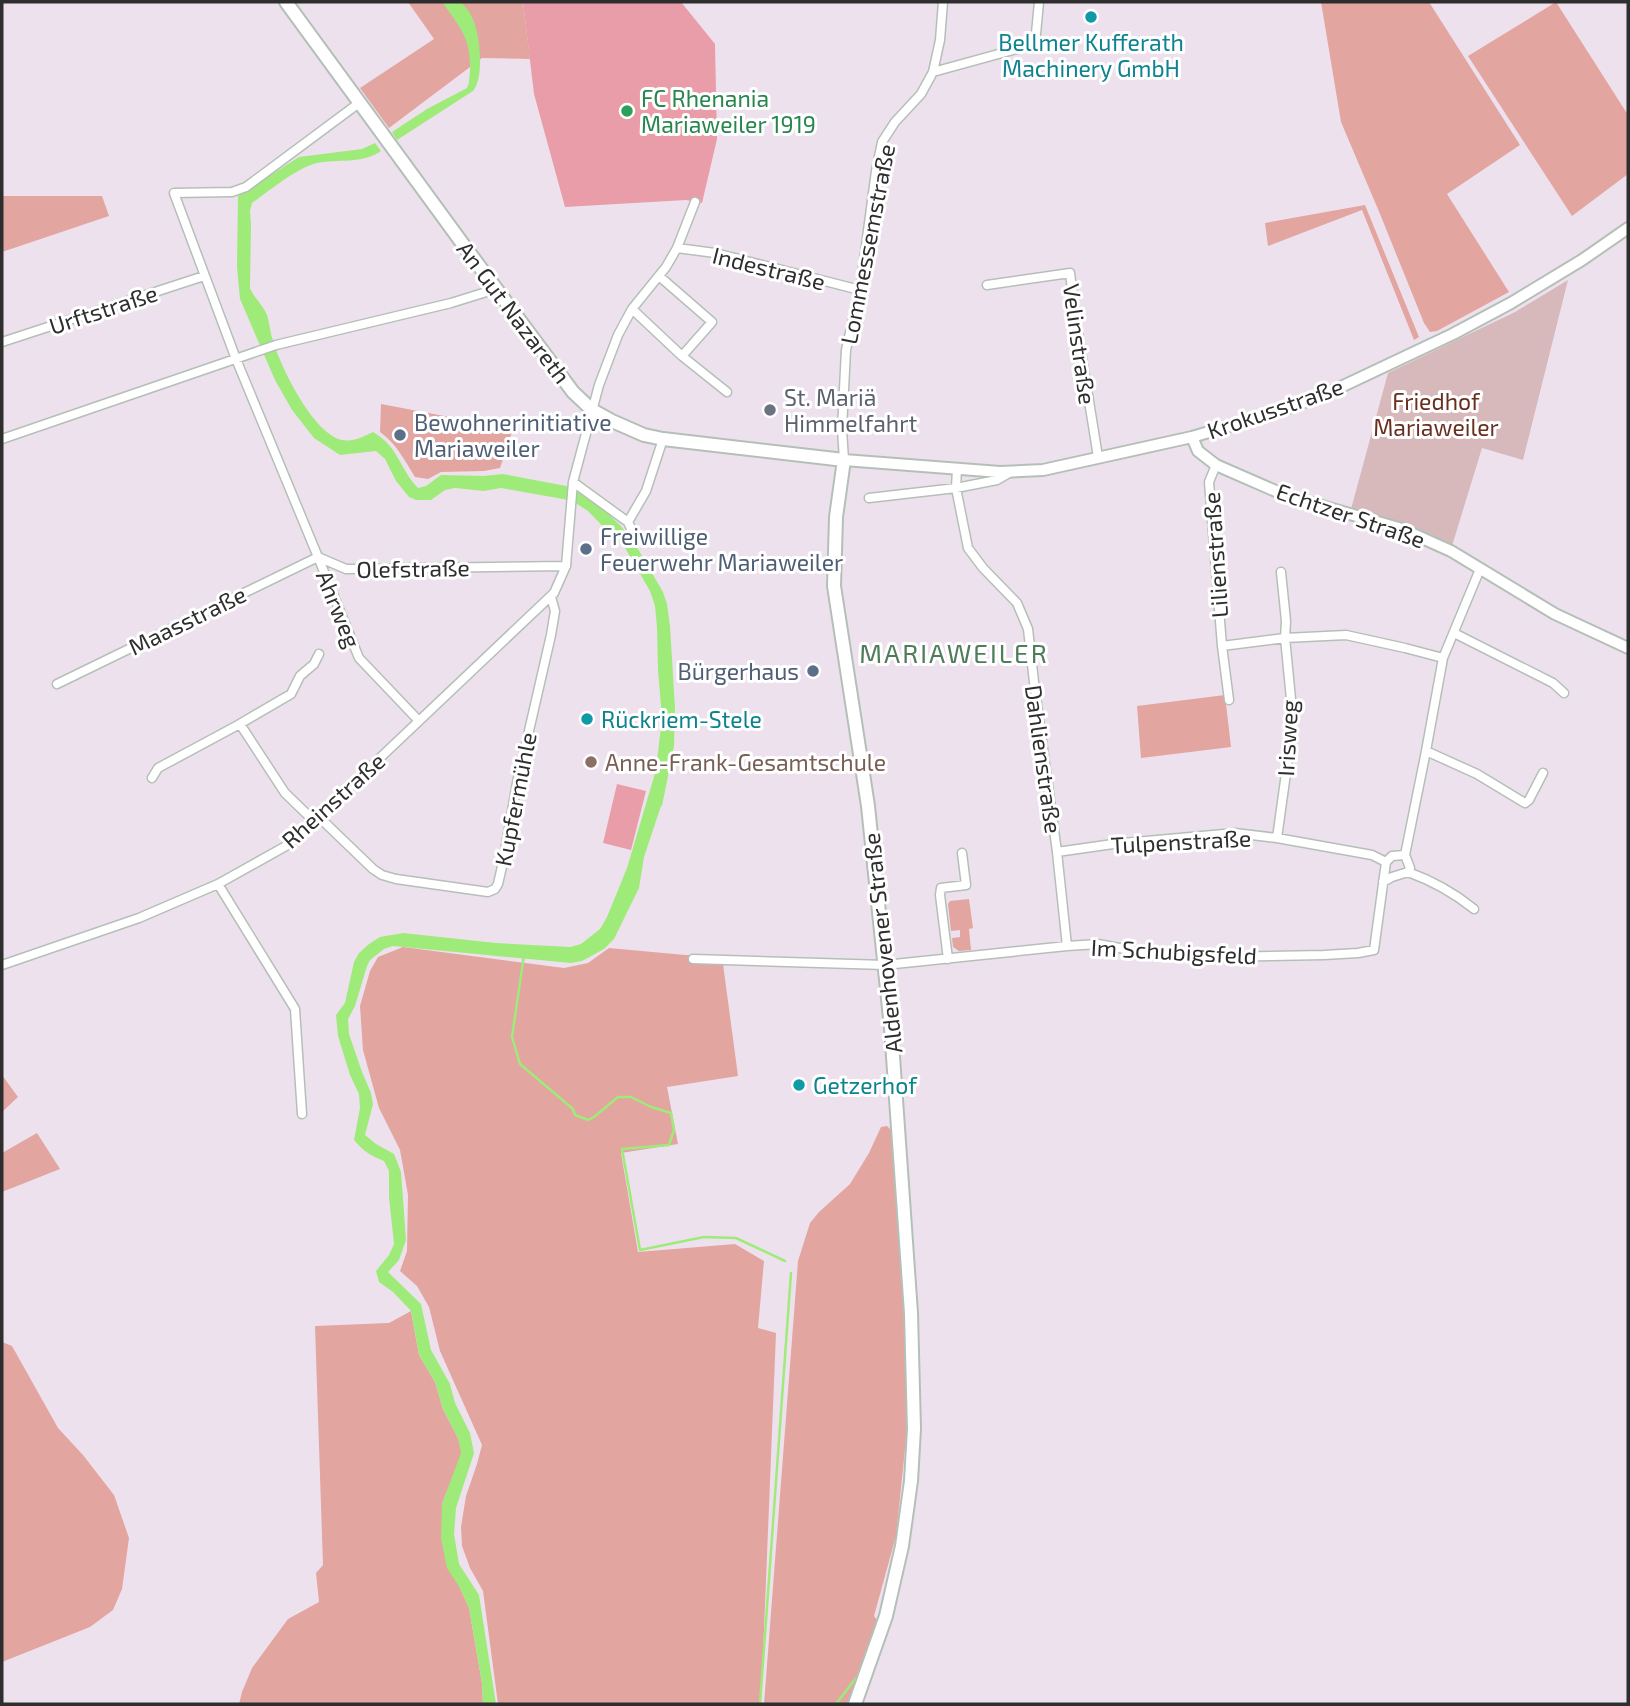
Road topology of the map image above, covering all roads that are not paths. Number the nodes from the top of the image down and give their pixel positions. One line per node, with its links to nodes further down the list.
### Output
1 (286, 2): 5 (main road, An Gut Nazareth)
2 (943, 2): 4 (street, Lommessemstraße)
3 (1039, 2): 4 (street)
4 (933, 72): 13 (street, Lommessemstraße)
5 (359, 103): 9 (street); 12 (main road, An Gut Nazareth)
6 (695, 202): 8 (street, Indestraße)
7 (1628, 228): 20 (street, Krokusstraße)
8 (677, 248): 10 (street, Indestraße); 13 (street, Indestraße)
9 (204, 276): 15 (street, Urftstraße); 17 (street)
10 (659, 276): 14 (street, Indestraße); 16 (street)
11 (987, 285): 23 (street, Velinstraße)
12 (496, 289): 17 (street); 19 (main road, An Gut Nazareth)
13 (860, 290): 24 (street, Lommessemstraße)
14 (632, 309): 16 (street); 19 (street, Indestraße)
15 (2, 342)
16 (682, 356): 18 (street)
17 (236, 359): 21 (street); 33 (street)
18 (727, 393)
19 (592, 410): 22 (main road, An Gut Nazareth); 28 (street)
20 (1192, 437): 23 (street, Krokusstraße); 25 (street, Echtzer Straße)
21 (2, 439)
22 (663, 439): 24 (main road, An Gut Nazareth); 31 (street)
23 (1098, 457): 27 (street, Krokusstraße)
24 (844, 460): 26 (street, Krokusstraße); 66 (main road, Aldenhovener Straße)
25 (1216, 465): 35 (street, Echtzer Straße); 40 (street, Lilienstraße)
26 (957, 469): 27 (street, Krokusstraße); 29 (street, Dahlienstraße)
27 (1011, 471): 29 (street, Krokusstraße)
28 (573, 484): 31 (street); 34 (street)
29 (956, 488): 30 (street, Krokusstraße); 54 (street, Dahlienstraße)
30 (869, 498)
31 (628, 522): 32 (street)
32 (637, 542)
33 (318, 557): 34 (street, Olefstraße); 44 (street, Maasstraße); 47 (street, Ahrweg)
34 (566, 566): 37 (street, Rheinstraße)
35 (1480, 569): 38 (street); 41 (street, Echtzer Straße)
36 (1281, 572): 39 (street)
37 (551, 597): 47 (street, Rheinstraße); 52 (street, Kupfermühle)
38 (1454, 633): 43 (street); 45 (street)
39 (1285, 638): 40 (street, Lilienstraße); 43 (street, Lilienstraße); 53 (street, Irisweg)
40 (1222, 646): 46 (street, Lilienstraße)
41 (1628, 648)
42 (319, 654): 48 (street)
43 (1443, 658): 49 (street)
44 (57, 684)
45 (1564, 693)
46 (1229, 700)
47 (419, 721): 52 (street, Rheinstraße)
48 (240, 724): 51 (street); 52 (street)
49 (1426, 751): 50 (street); 56 (street)
50 (1543, 773)
51 (152, 778)
52 (317, 820): 60 (street, Rheinstraße)
53 (1277, 838): 54 (street, Tulpenstraße); 57 (street, Tulpenstraße)
54 (1057, 852): 62 (street, Dahlienstraße)
55 (962, 853): 64 (street)
56 (1405, 855): 57 (street); 58 (street)
57 (1386, 862): 59 (street)
58 (1408, 872): 59 (street); 61 (street)
59 (1383, 882): 62 (street, Im Schubigsfeld)
60 (218, 884): 65 (street, Rheinstraße); 67 (street)
61 (1474, 909)
62 (1067, 946): 64 (street, Im Schubigsfeld)
63 (693, 959): 66 (street, Im Schubigsfeld)
64 (948, 959): 66 (street, Im Schubigsfeld)
65 (2, 965)
66 (885, 965): 68 (main road, Aldenhovener Straße)
67 (302, 1114)
68 (855, 1704)

